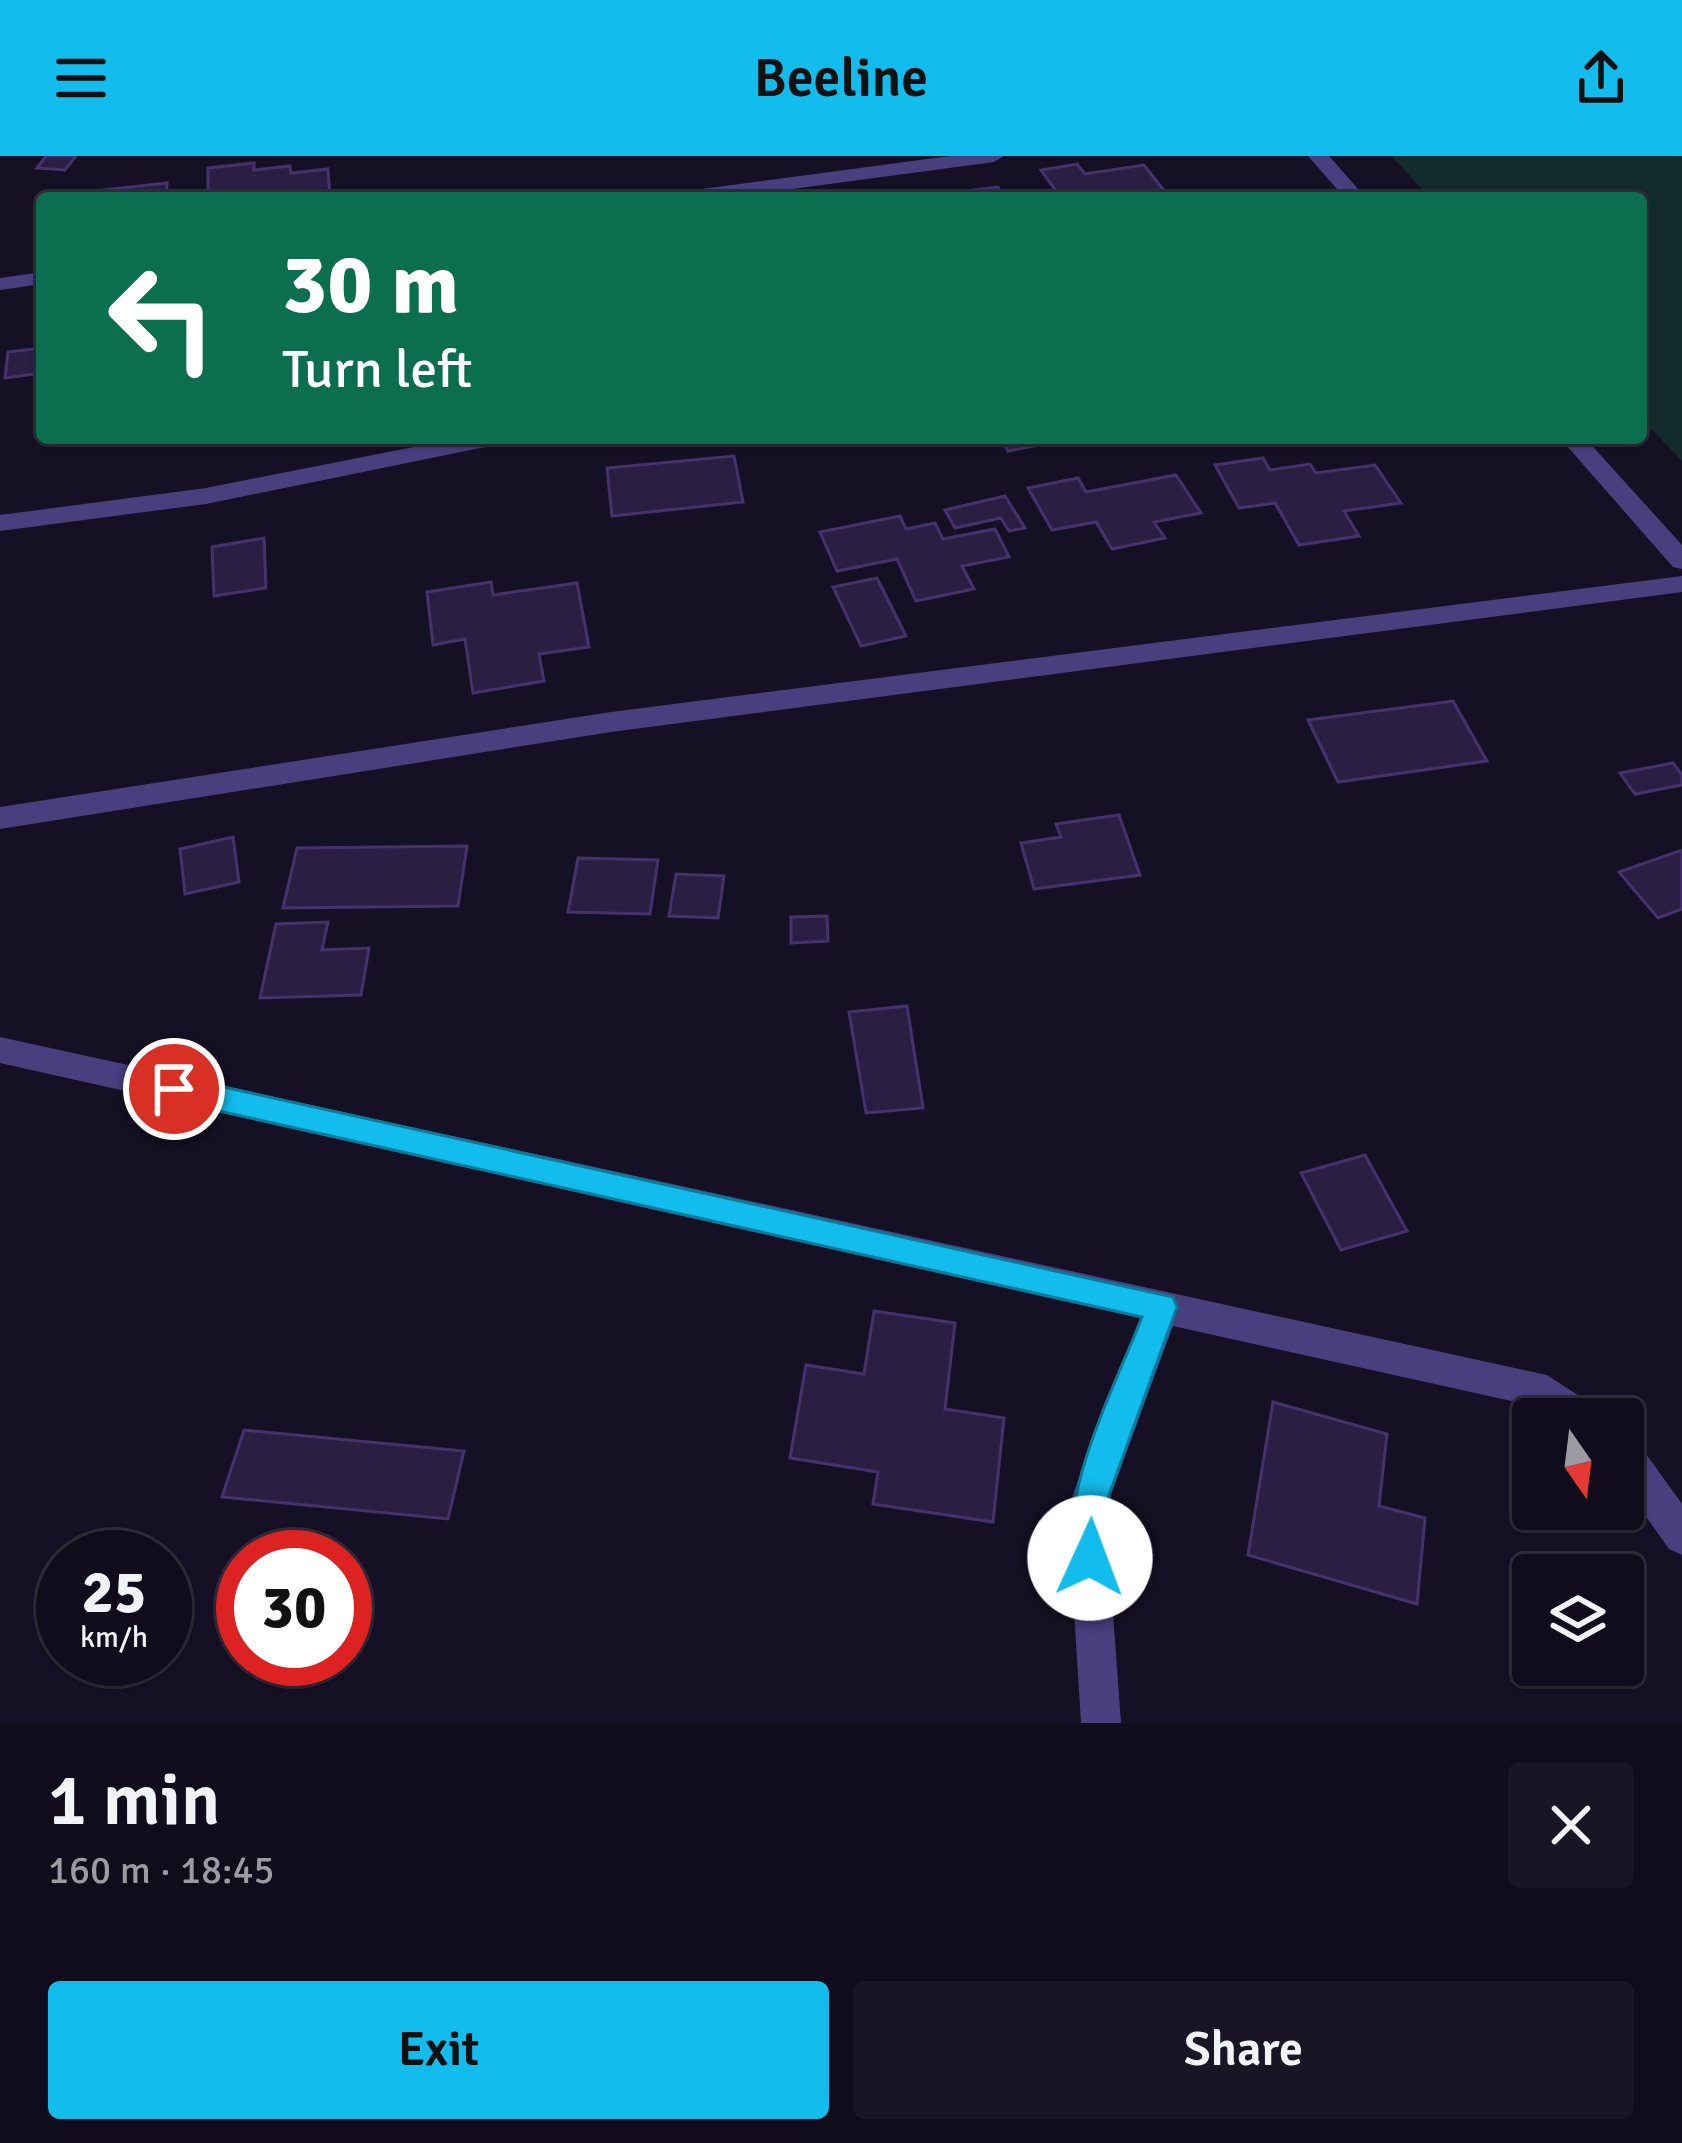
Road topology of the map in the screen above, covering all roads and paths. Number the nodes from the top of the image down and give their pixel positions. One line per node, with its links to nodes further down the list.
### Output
1 (994, 156): 3 (street)
2 (1318, 156): 4 (street)
3 (724, 192)
4 (1351, 192)
5 (36, 279): 6 (street)
6 (0, 284)
7 (465, 444): 9 (street)
8 (1577, 444): 10 (street)
9 (0, 523)
10 (1682, 561)
11 (1682, 584): 12 (street)
12 (0, 818)
13 (0, 1049): 14 (street)
14 (1162, 1307): 15 (street); 18 (street)
15 (1555, 1398)
16 (1644, 1483): 17 (street)
17 (1682, 1536)
18 (1102, 1723)

